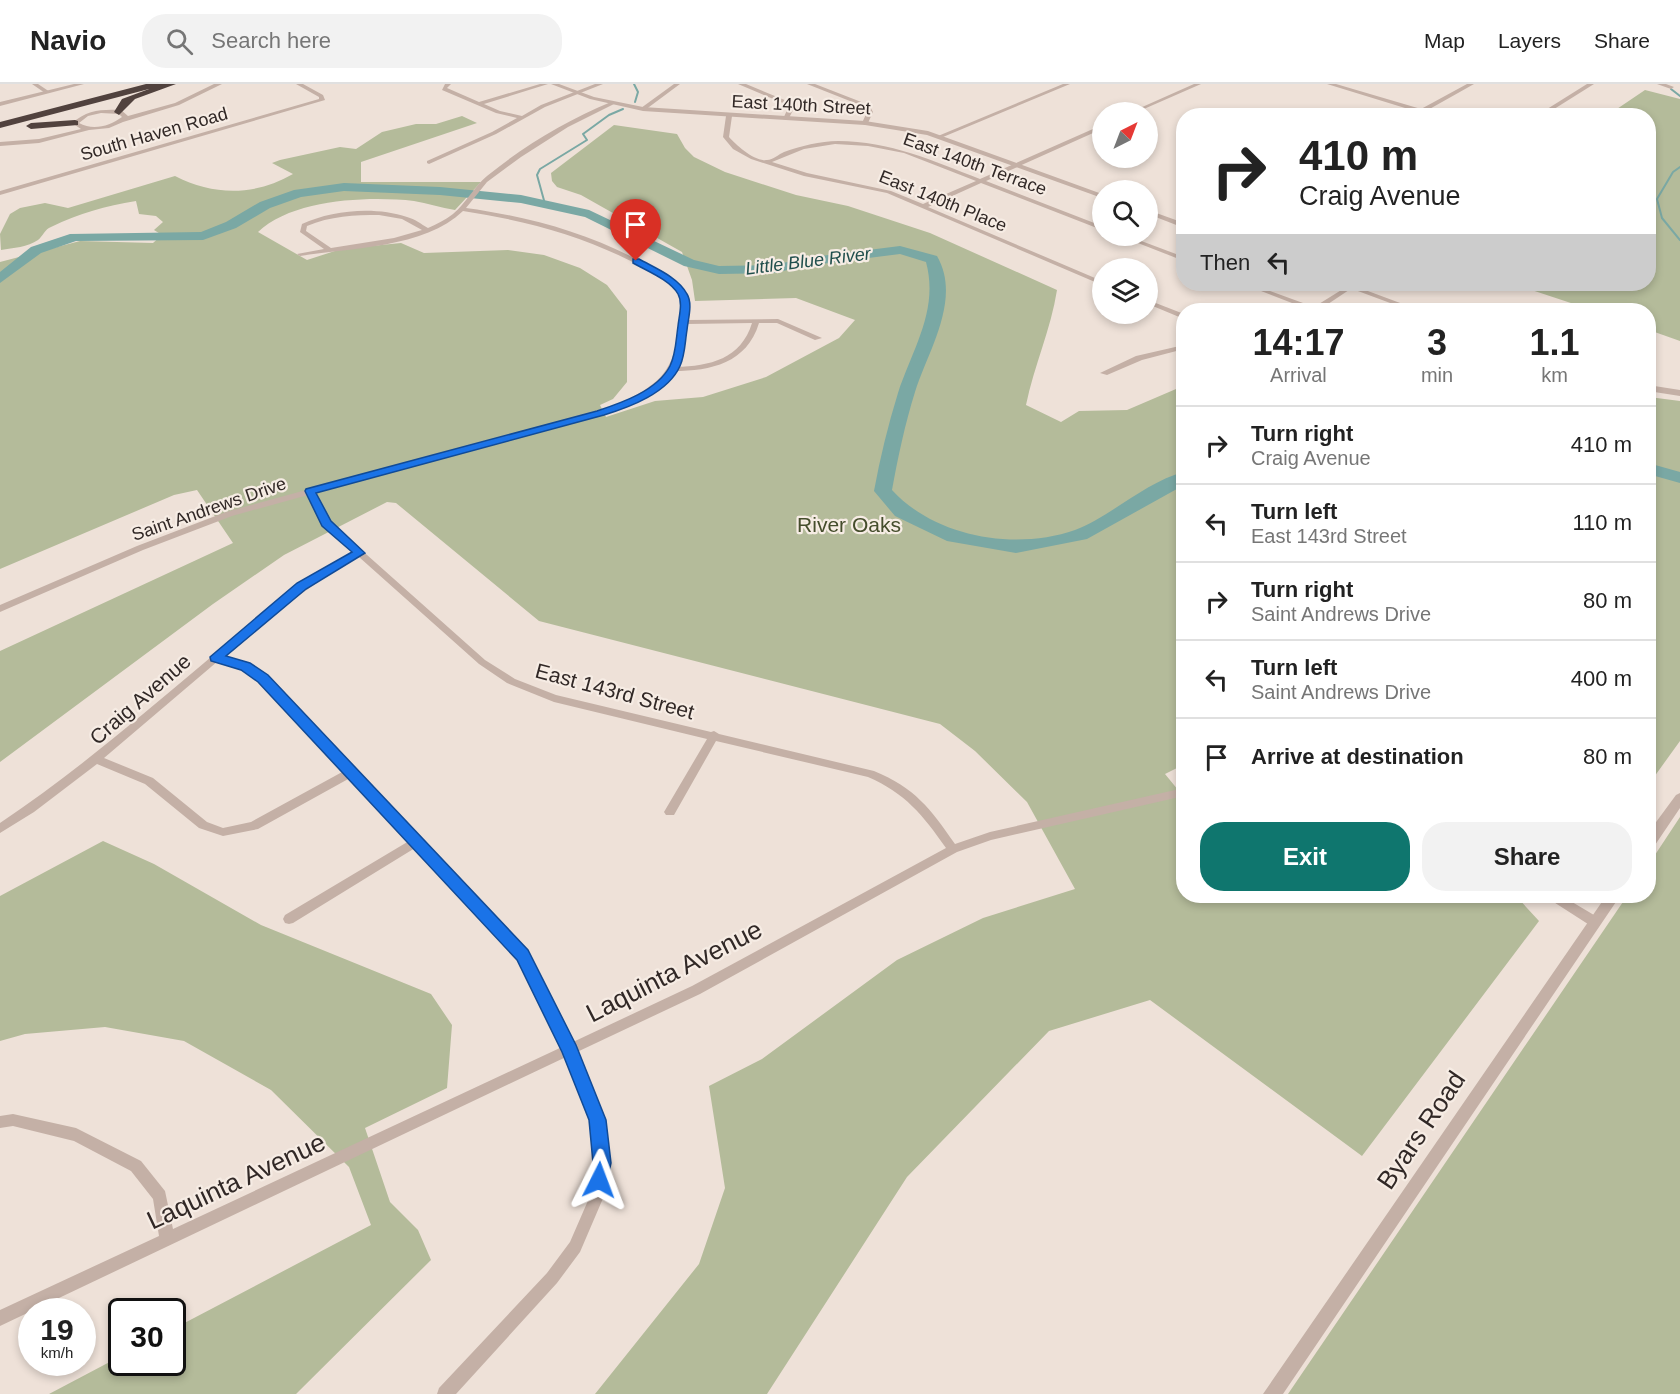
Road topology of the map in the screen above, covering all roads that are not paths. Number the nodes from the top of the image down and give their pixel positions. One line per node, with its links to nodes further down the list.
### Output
1 (35, 84): 24 (street)
2 (81, 84): 24 (street)
3 (135, 84): 37 (highway)
4 (156, 84): 41 (highway)
5 (172, 84): 34 (highway)
6 (219, 84): 34 (street)
7 (299, 84): 53 (street, South Haven Road)
8 (545, 84): 29 (street)
9 (554, 84): 25 (street, East 140th Street)
10 (600, 84): 25 (street)
11 (677, 84): 33 (street)
12 (741, 84): 38 (street)
13 (810, 84): 39 (street)
14 (1064, 84): 46 (street)
15 (1198, 84): 26 (street)
16 (1330, 84): 22 (street)
17 (1349, 84): 22 (street)
18 (1471, 84): 31 (street)
19 (1591, 84): 32 (street)
20 (1660, 84): 23 (street)
21 (446, 86): 29 (street)
22 (1342, 87): 30 (street)
23 (1671, 87)
24 (47, 92): 28 (street)
25 (576, 93): 27 (street, East 140th Street); 36 (street)
26 (1157, 102)
27 (613, 103): 33 (street, East 140th Street); 55 (street)
28 (0, 104)
29 (478, 104): 36 (street)
30 (1412, 108)
31 (1427, 108)
32 (1551, 108)
33 (643, 109): 35 (street, East 140th Street)
34 (122, 115): 40 (street); 42 (street)
35 (729, 116): 38 (street, East 140th Street); 49 (street, East 140th Place)
36 (521, 117): 48 (street)
37 (0, 118)
38 (786, 119): 39 (street, East 140th Street)
39 (865, 123): 46 (street, East 140th Street)
40 (76, 124): 42 (street); 43 (highway); 45 (street)
41 (0, 125)
42 (91, 128): 45 (street)
43 (0, 130)
44 (1092, 132): 50 (street)
45 (65, 133): 47 (street)
46 (941, 136): 50 (street, East 140th Street)
47 (0, 144)
48 (429, 162)
49 (766, 163): 51 (street, East 140th Terrace); 54 (street, East 140th Place)
50 (1018, 165): 51 (street); 52 (street, East 140th Street)
51 (981, 181): 54 (street); 58 (street, East 140th Terrace)
52 (1092, 192)
53 (0, 193)
54 (922, 207): 64 (street, East 140th Place)
55 (461, 209): 59 (street); 74 (street)
56 (1158, 216): 57 (street)
57 (1176, 223)
58 (1092, 224)
59 (426, 229): 61 (street); 61 (street)
60 (1150, 246): 63 (street)
61 (329, 249): 62 (street)
62 (300, 254)
63 (1176, 256)
64 (1092, 279)
65 (1264, 291): 68 (street)
66 (1340, 291): 69 (street)
67 (1368, 291): 70 (street)
68 (1296, 303)
69 (1324, 303)
70 (1398, 303)
71 (1158, 306): 72 (street)
72 (1176, 314)
73 (756, 321): 74 (street); 75 (street); 77 (street)
74 (683, 322): 77 (street)
75 (818, 338)
76 (1176, 348): 78 (street)
77 (674, 369): 81 (street, Saint Andrews Drive)
78 (1104, 373)
79 (1656, 389): 80 (street)
80 (1680, 393)
81 (310, 491): 82 (street, East 143rd Street); 83 (street, Saint Andrews Drive)
82 (360, 553): 84 (street, Craig Avenue); 85 (street, East 143rd Street)
83 (0, 609)
84 (216, 657): 86 (street, Craig Avenue); 87 (street)
85 (714, 735): 90 (street); 94 (street, East 143rd Street)
86 (97, 760): 87 (street); 91 (street, Craig Avenue)
87 (350, 772): 93 (street)
88 (1176, 794): 94 (street, Laquinta Avenue)
89 (1680, 798): 92 (street)
90 (670, 812)
91 (0, 829)
92 (1656, 832)
93 (415, 843): 97 (street); 99 (street)
94 (953, 849): 99 (street, Laquinta Avenue)
95 (1564, 903): 98 (street)
96 (1608, 903): 98 (street, Byars Road)
97 (289, 919)
98 (1595, 922): 104 (street, Byars Road)
99 (570, 1050): 101 (street, Laquinta Avenue); 103 (street)
100 (0, 1122): 101 (street)
101 (167, 1240): 102 (street, Laquinta Avenue)
102 (0, 1318)
103 (445, 1394)
104 (1272, 1394)

